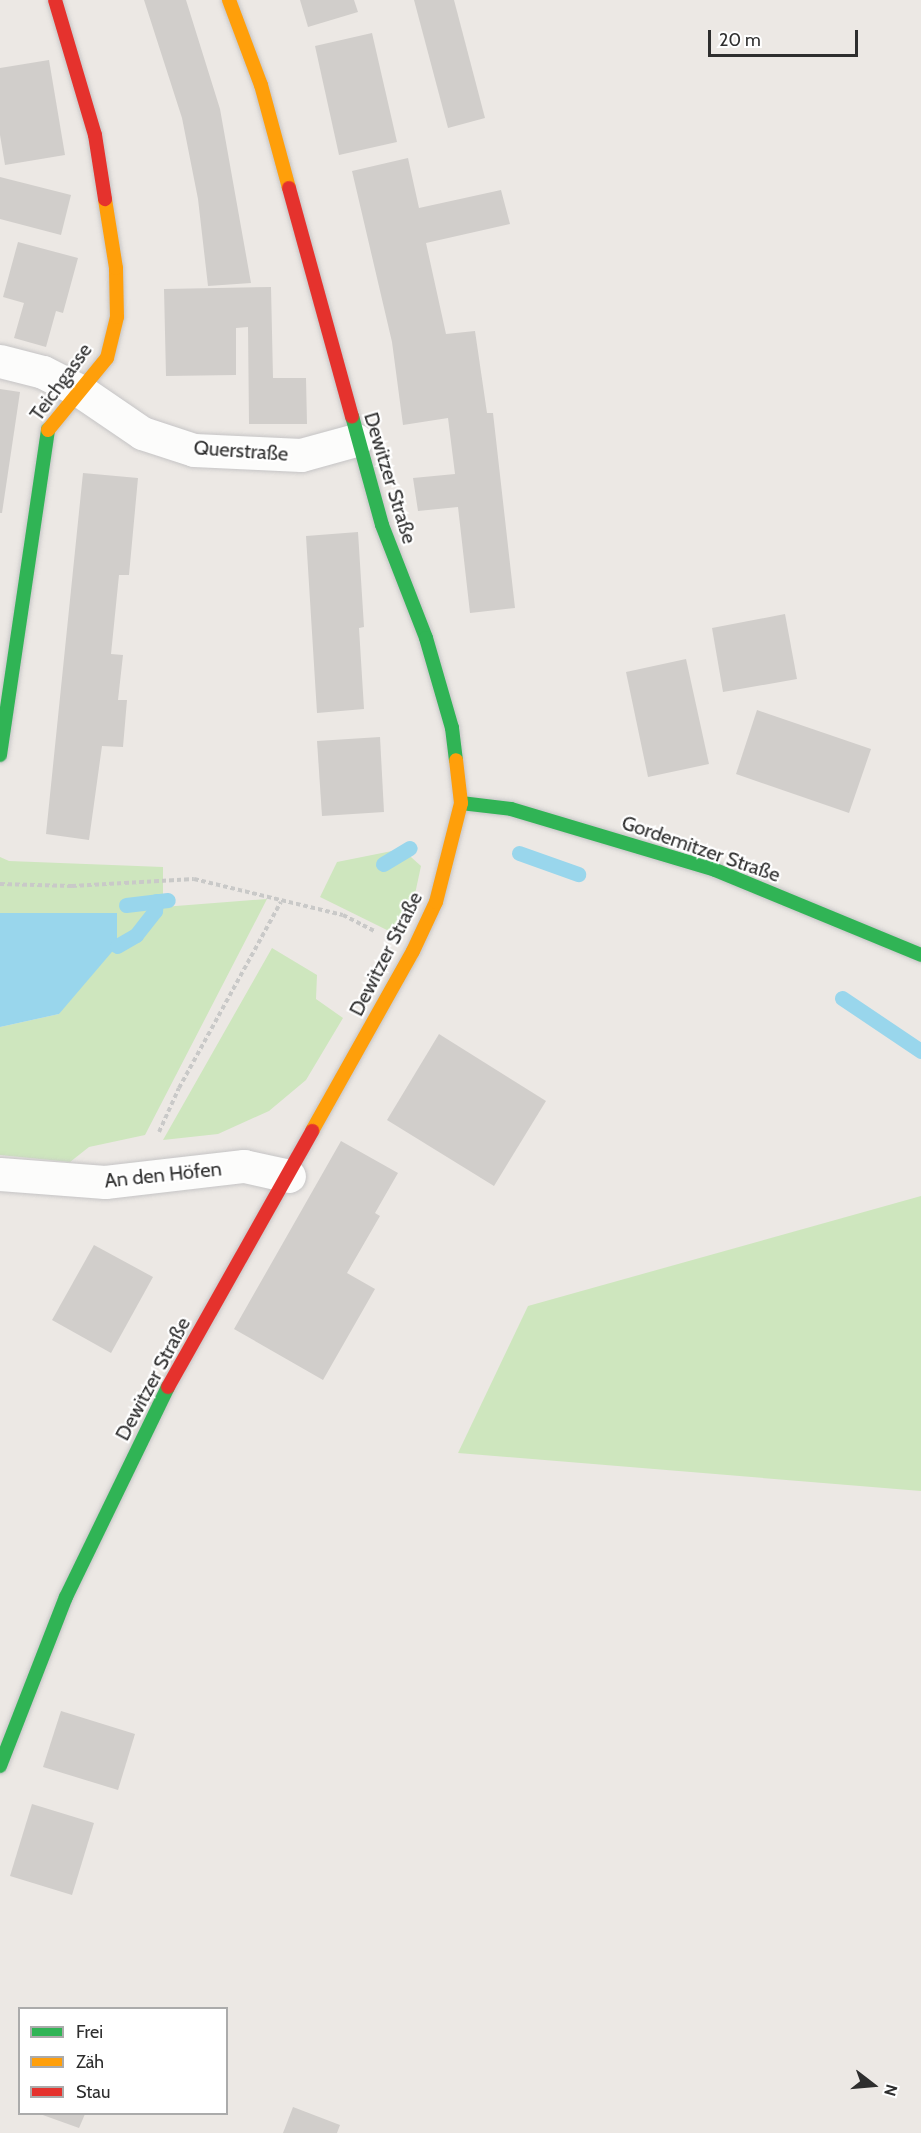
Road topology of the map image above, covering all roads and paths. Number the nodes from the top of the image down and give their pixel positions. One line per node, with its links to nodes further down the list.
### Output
1 (55, 0): 4 (street, Teichgasse)
2 (229, 0): 5 (street, Dewitzer Straße)
3 (0, 361): 4 (street, Querstraße)
4 (82, 392): 5 (street, Querstraße); 6 (street, Teichgasse)
5 (357, 440): 7 (street, Dewitzer Straße)
6 (0, 755)
7 (461, 803): 11 (street, Gordemitzer Straße); 13 (street, Dewitzer Straße)
8 (0, 884): 9 (path)
9 (281, 902): 10 (path); 14 (path)
10 (364, 925)
11 (921, 955)
12 (0, 1174): 14 (street, An den Höfen)
13 (289, 1176): 14 (street, An den Höfen); 15 (street, Dewitzer Straße)
14 (139, 1179)
15 (0, 1766)

